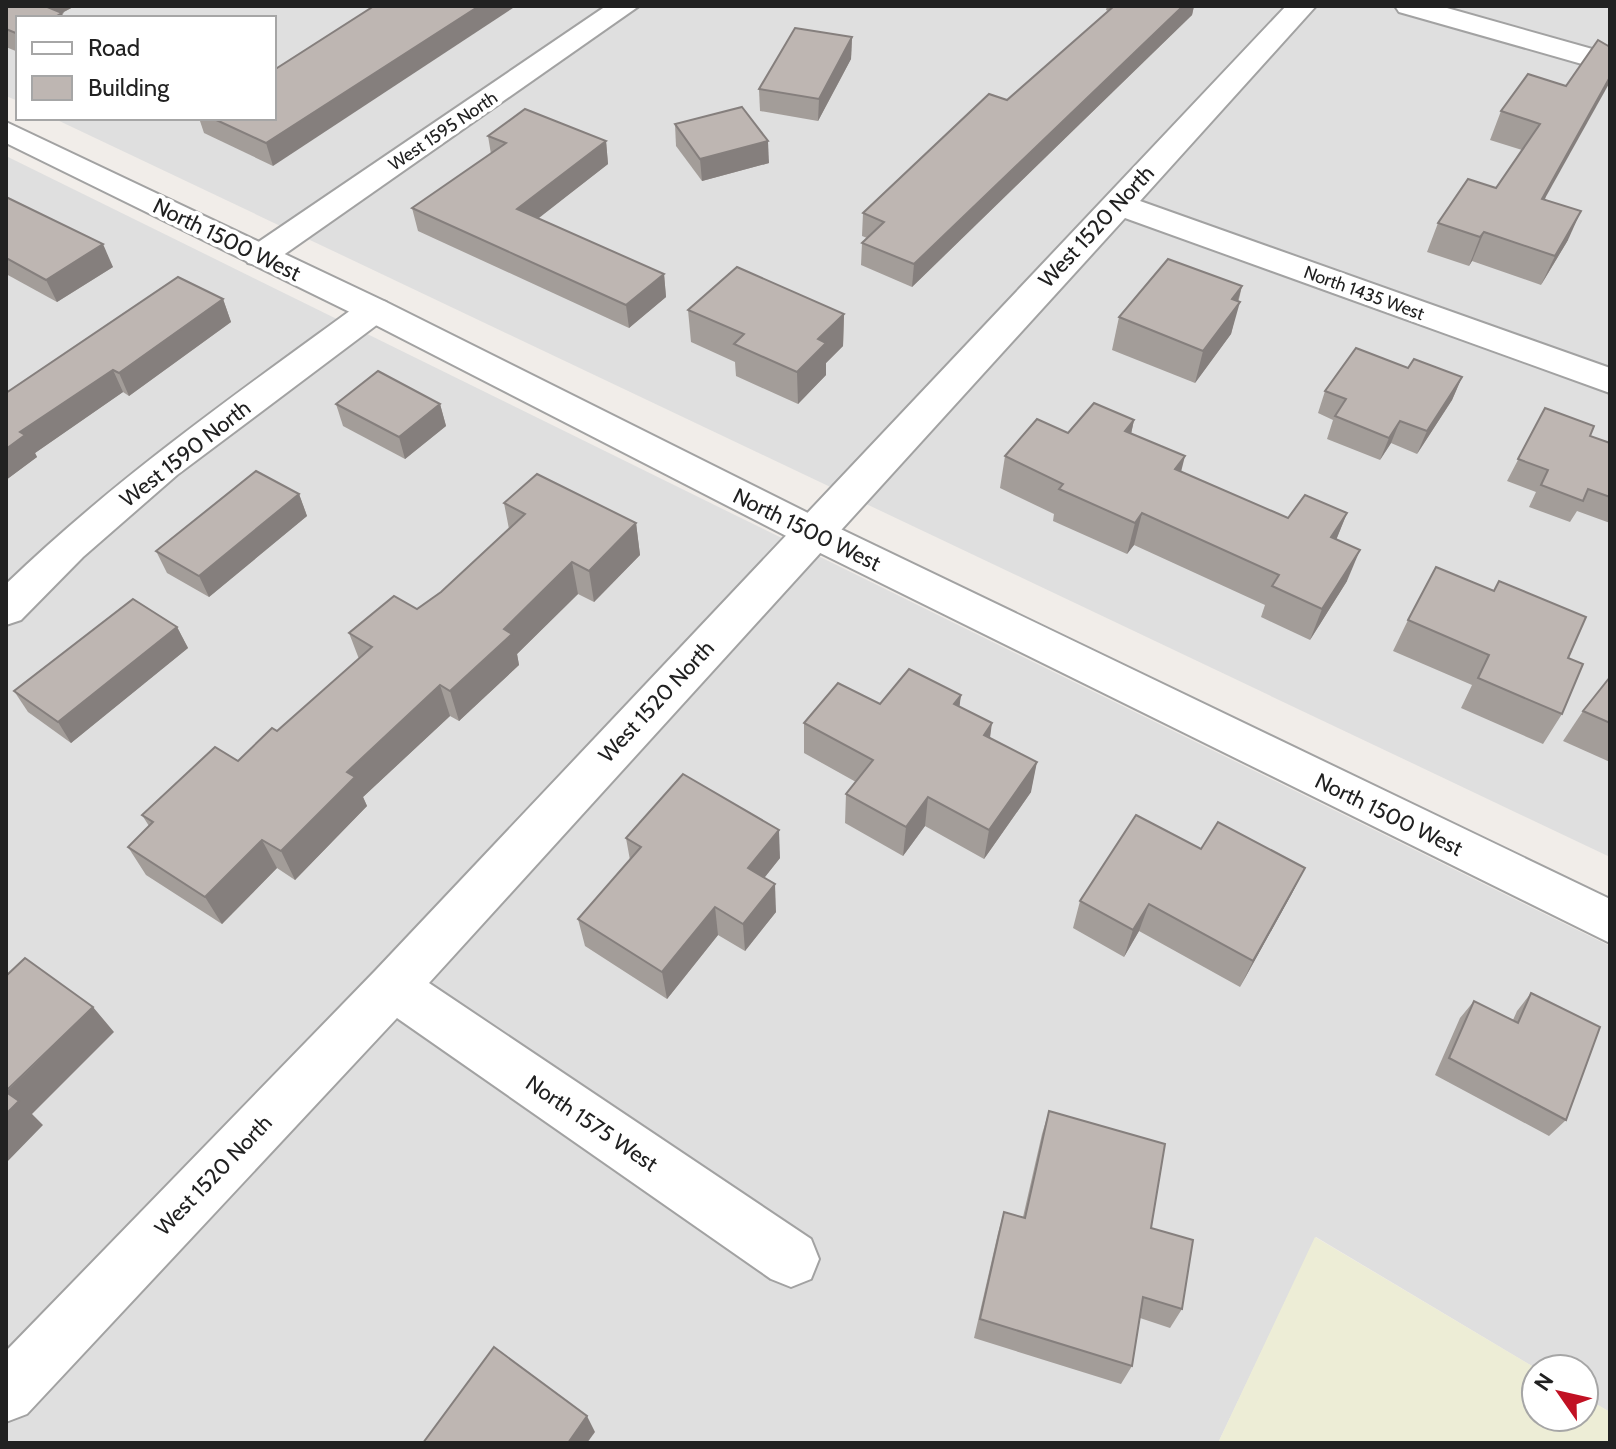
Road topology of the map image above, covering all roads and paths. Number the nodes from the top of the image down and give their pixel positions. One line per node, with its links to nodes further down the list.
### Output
1 (625, 6): 7 (street, West 1595 North)
2 (1302, 6): 6 (street, West 1520 North)
3 (1409, 6): 4 (street)
4 (1610, 63)
5 (6, 131): 7 (street, North 1500 West)
6 (1117, 204): 9 (street, North 1435 West); 10 (street, West 1520 North)
7 (260, 256): 8 (street, North 1500 West)
8 (374, 310): 10 (street, North 1500 West); 11 (street, West 1590 North)
9 (1610, 381)
10 (812, 532): 12 (street, North 1500 West); 13 (street, West 1520 North)
11 (6, 609)
12 (1610, 922)
13 (393, 987): 14 (street, North 1575 West); 15 (street, West 1520 North)
14 (791, 1259)
15 (6, 1393)

